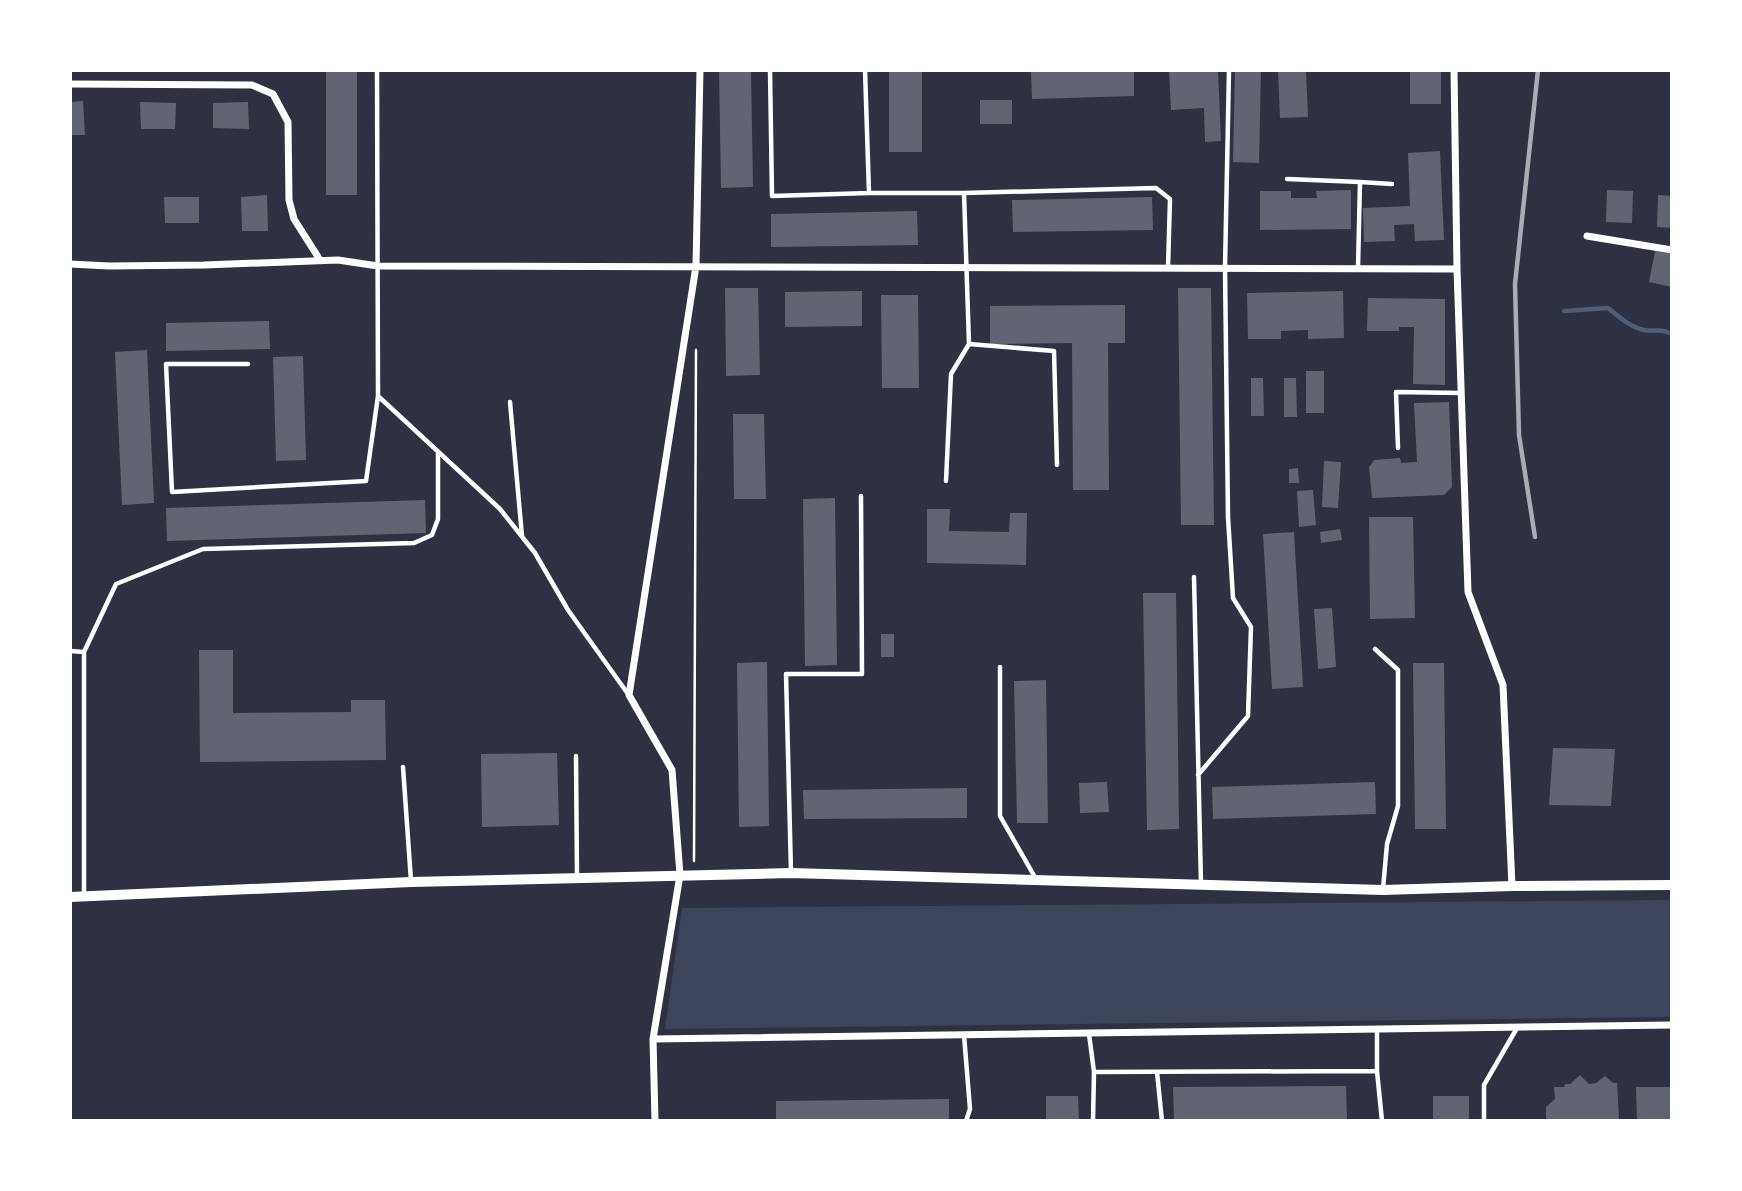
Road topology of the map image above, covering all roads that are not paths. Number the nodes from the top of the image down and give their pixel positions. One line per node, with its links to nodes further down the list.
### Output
1 (377, 70): 17 (lane)
2 (700, 70): 18 (street)
3 (770, 70): 11 (lane)
4 (865, 70): 11 (lane)
5 (1229, 70): 21 (lane)
6 (1454, 70): 23 (street)
7 (70, 84): 15 (street)
8 (1287, 179): 9 (lane)
9 (1360, 182): 10 (lane); 22 (lane)
10 (1392, 184)
11 (869, 193): 12 (lane)
12 (964, 193): 19 (lane); 20 (lane)
13 (1587, 236): 14 (street)
14 (1672, 250)
15 (320, 261): 16 (street); 17 (street)
16 (70, 264)
17 (378, 266): 18 (street); 27 (lane)
18 (696, 266): 19 (street); 40 (street)
19 (967, 267): 20 (street); 24 (lane)
20 (1168, 268): 21 (street)
21 (1225, 268): 22 (street); 43 (lane)
22 (1358, 268): 23 (street)
23 (1457, 269): 26 (street)
24 (969, 344): 31 (lane); 32 (lane)
25 (248, 364): 27 (lane)
26 (1461, 393): 29 (lane); 50 (street)
27 (378, 396): 30 (lane)
28 (510, 402): 34 (lane)
29 (1398, 449)
30 (438, 451): 34 (lane); 38 (lane)
31 (1057, 465)
32 (946, 481)
33 (861, 496): 44 (lane)
34 (522, 537): 40 (lane)
35 (1194, 577): 43 (lane)
36 (1375, 649): 52 (lane)
37 (70, 651): 38 (lane)
38 (84, 652): 53 (lane)
39 (1000, 667): 47 (lane)
40 (629, 695): 46 (street)
41 (576, 756): 45 (lane)
42 (403, 767): 48 (lane)
43 (1198, 775): 49 (lane)
44 (791, 873): 46 (street); 47 (street)
45 (577, 876): 46 (street); 48 (street)
46 (680, 876): 60 (street)
47 (1036, 880): 49 (street)
48 (411, 881): 53 (street)
49 (1201, 885): 52 (street)
50 (1512, 886): 51 (street); 52 (street)
51 (1672, 886)
52 (1383, 890)
53 (85, 896): 54 (street)
54 (70, 897)
55 (1672, 1025): 56 (street)
56 (1517, 1027): 57 (street); 69 (lane)
57 (1377, 1029): 58 (street); 61 (lane)
58 (1089, 1033): 59 (street); 62 (lane)
59 (964, 1035): 60 (street); 65 (lane)
60 (653, 1039): 64 (street)
61 (1377, 1071): 63 (lane); 68 (lane)
62 (1094, 1072): 63 (lane); 66 (lane)
63 (1157, 1072): 67 (lane)
64 (655, 1121)
65 (967, 1121)
66 (1093, 1121)
67 (1162, 1121)
68 (1382, 1121)
69 (1484, 1121)

